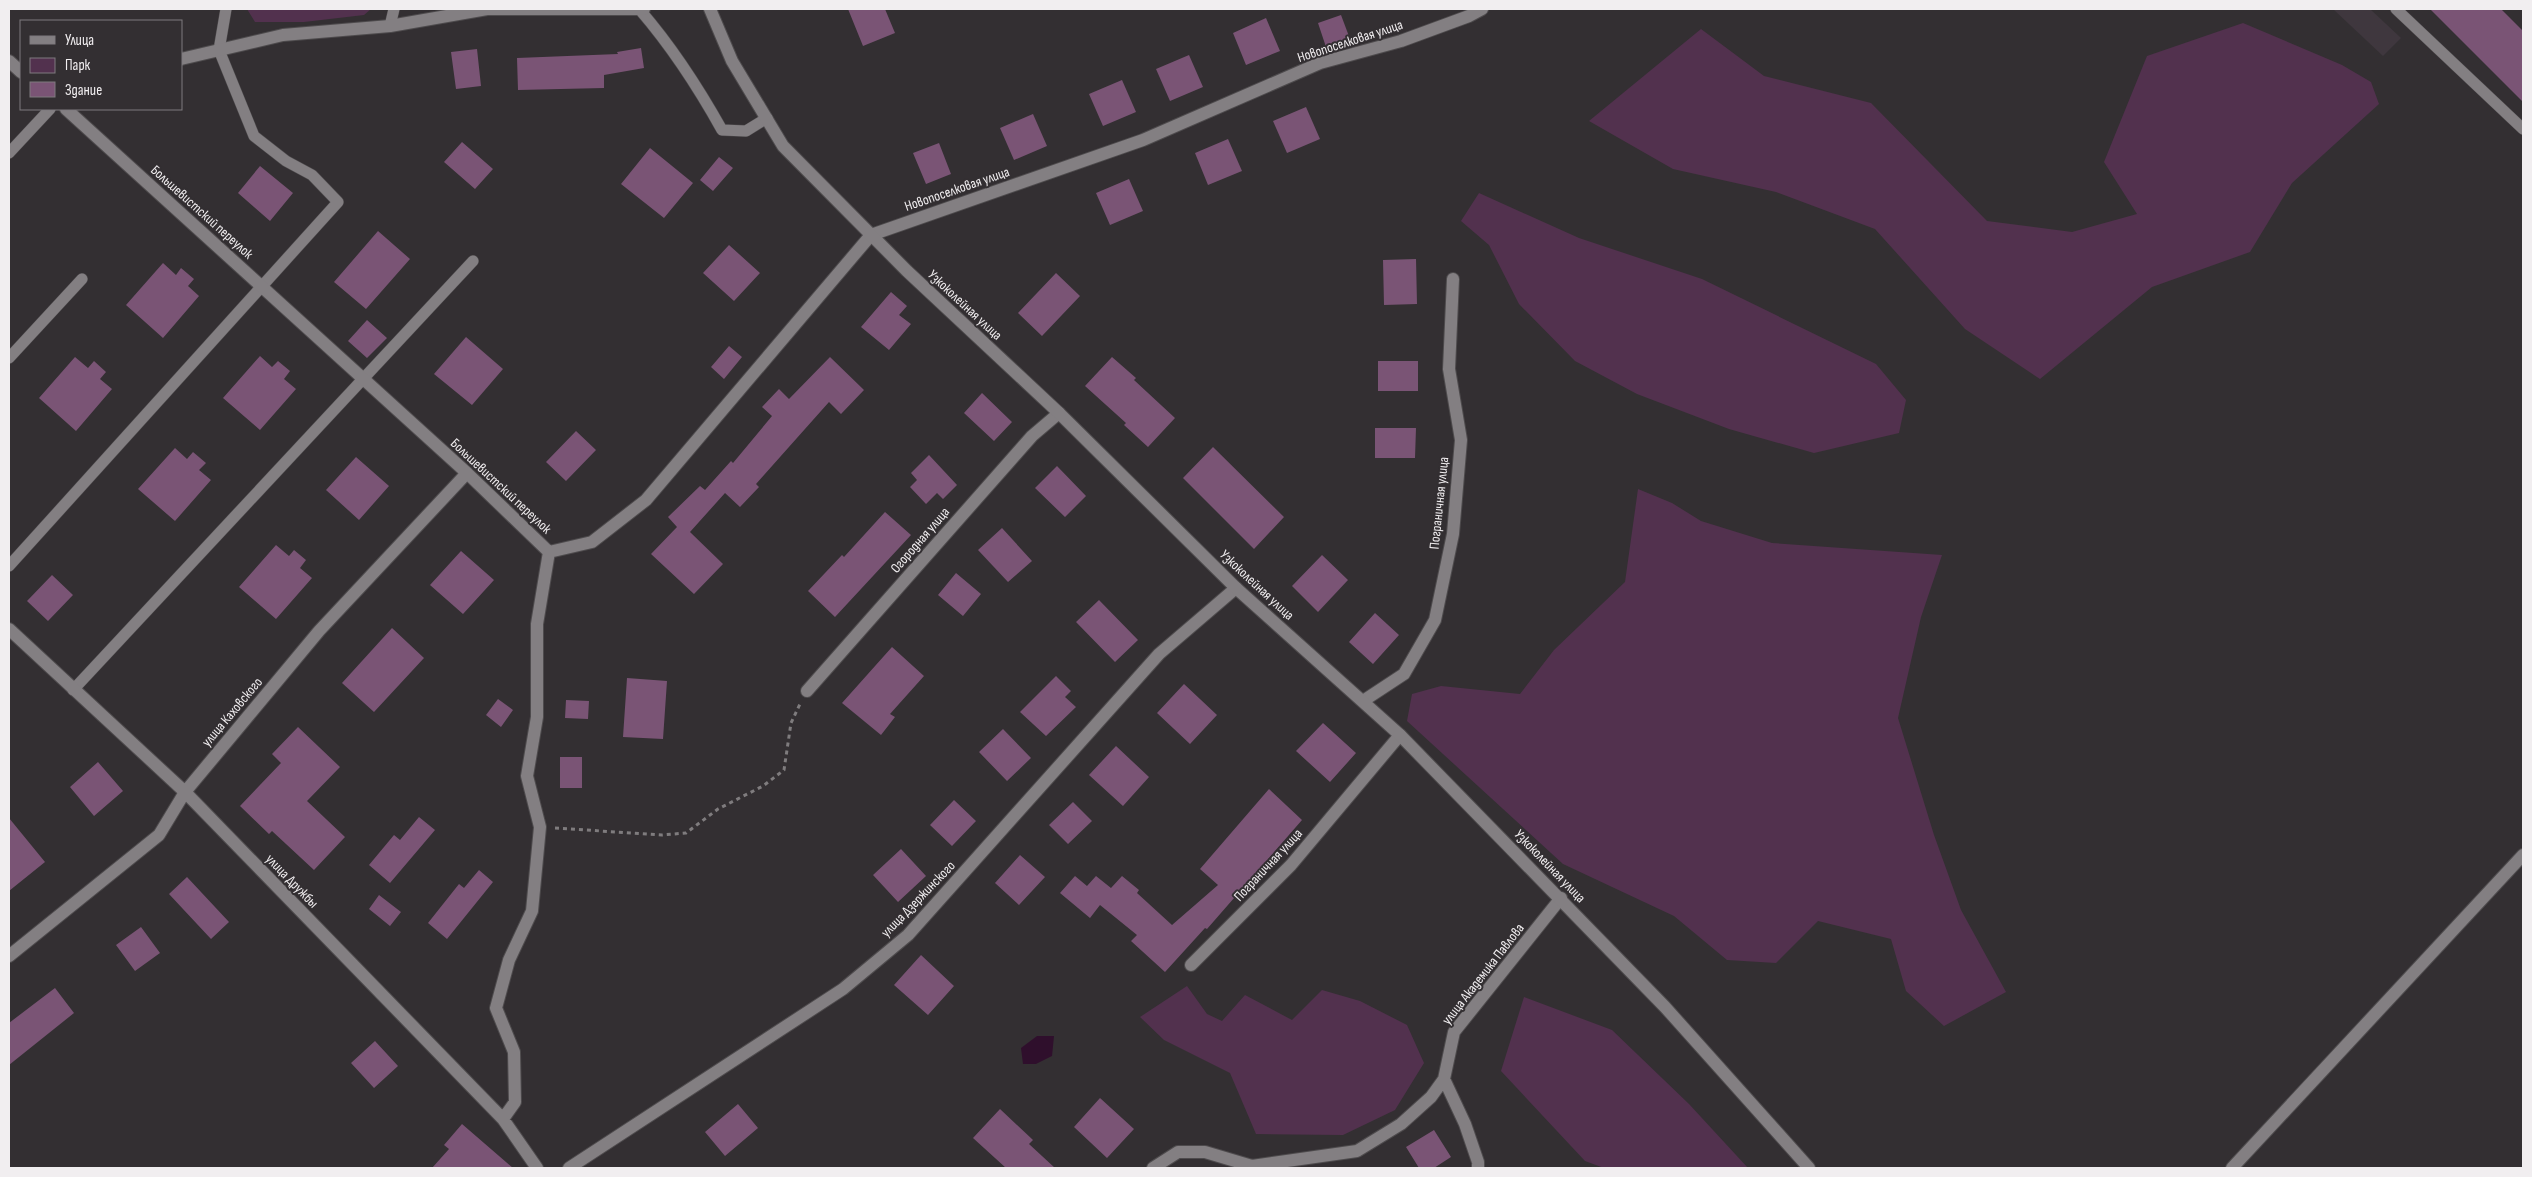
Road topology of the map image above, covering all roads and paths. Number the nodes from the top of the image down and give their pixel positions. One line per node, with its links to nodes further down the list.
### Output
1 (226, 9): 8 (lane)
2 (394, 9): 7 (lane)
3 (642, 9): 7 (street); 14 (lane)
4 (710, 9): 14 (street, Узкоколейная улица)
5 (1482, 9): 17 (street, Новопоселковая улица)
6 (2396, 9): 15 (lane)
7 (390, 26): 8 (street)
8 (219, 50): 9 (street); 21 (lane)
9 (182, 59)
10 (9, 61): 11 (street)
11 (20, 71)
12 (49, 110): 16 (lane)
13 (67, 110): 21 (street, Большевистский переулок)
14 (766, 118): 17 (street, Узкоколейная улица)
15 (2523, 129)
16 (9, 154)
17 (871, 235): 24 (street, Узкоколейная улица); 26 (street)
18 (472, 261): 23 (lane)
19 (82, 278): 22 (lane)
20 (1453, 279): 32 (street, Пограничная улица)
21 (262, 287): 23 (street, Большевистский переулок); 27 (lane)
22 (9, 358)
23 (364, 379): 25 (street, Большевистский переулок); 30 (lane)
24 (1059, 413): 28 (street, Узкоколейная улица); 31 (street, Огородная улица)
25 (467, 473): 26 (street, Большевистский переулок); 34 (street, улица Каховского)
26 (549, 552): 35 (street, Большевистский переулок)
27 (9, 566)
28 (1236, 588): 32 (street, Узкоколейная улица); 43 (street, улица Дзержинского)
29 (9, 629): 30 (street, улица Дружбы)
30 (73, 690): 34 (street, улица Дружбы)
31 (807, 691): 35 (path)
32 (1363, 702): 33 (street, Узкоколейная улица)
33 (1400, 735): 37 (street, Узкоколейная улица); 39 (street, Пограничная улица)
34 (185, 792): 38 (street, улица Каховского); 41 (street, улица Дружбы)
35 (540, 827): 41 (street, Большевистский переулок)
36 (2523, 855): 47 (street)
37 (1561, 898): 40 (street, улица Академика Павлова); 46 (street, Узкоколейная улица)
38 (9, 956)
39 (1191, 965)
40 (1444, 1080): 44 (street, улица Академика Павлова); 45 (street)
41 (503, 1119): 42 (street, улица Дружбы)
42 (537, 1168)
43 (569, 1168)
44 (1153, 1168)
45 (1478, 1168)
46 (1809, 1168)
47 (2232, 1168)

